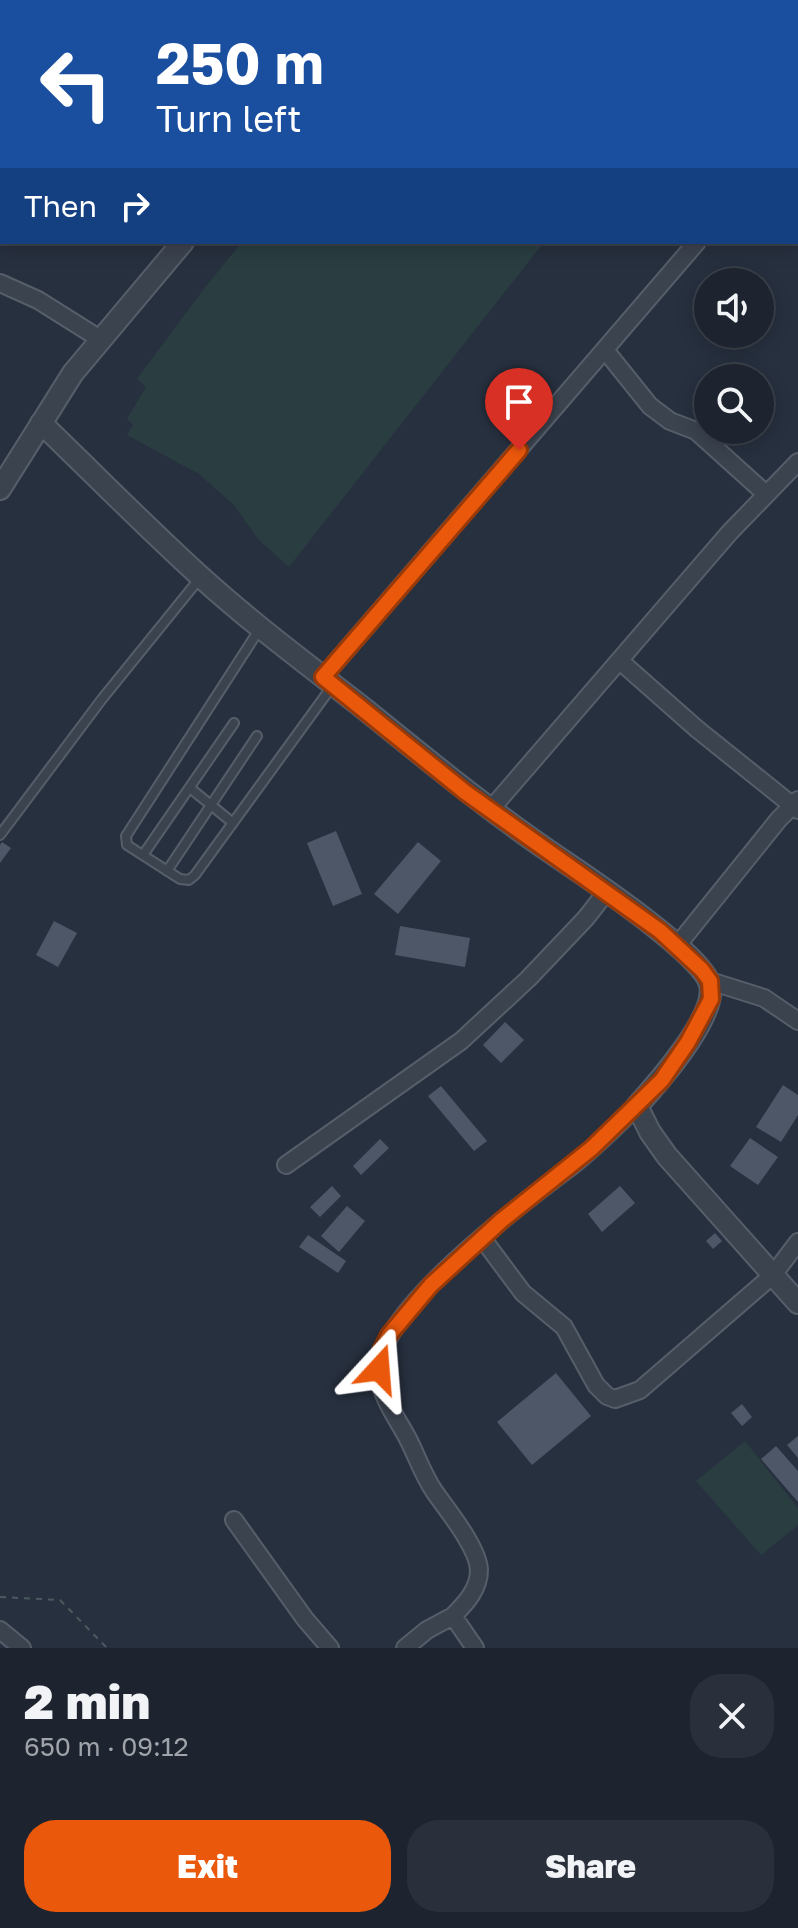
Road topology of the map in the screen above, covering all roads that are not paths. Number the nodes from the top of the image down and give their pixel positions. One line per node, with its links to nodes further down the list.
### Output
1 (181, 244): 4 (street)
2 (695, 244): 5 (street)
3 (0, 283): 4 (street)
4 (100, 339): 6 (street)
5 (605, 350): 9 (street); 13 (street)
6 (41, 423): 8 (street); 10 (street)
7 (798, 462): 9 (street)
8 (0, 489)
9 (766, 494): 12 (street)
10 (201, 577): 11 (street); 21 (lane)
11 (260, 629): 13 (street); 22 (lane)
12 (620, 661): 18 (street); 19 (street)
13 (328, 681): 19 (street); 20 (lane)
14 (234, 723): 16 (lane)
15 (257, 736): 17 (lane)
16 (190, 788): 17 (lane); 22 (lane)
17 (211, 805): 20 (lane); 23 (lane)
18 (796, 805): 25 (street)
19 (491, 809): 24 (street)
20 (233, 823): 23 (lane)
21 (0, 835)
22 (143, 855): 23 (lane)
23 (167, 871)
24 (607, 891): 25 (street); 29 (street)
25 (676, 947): 26 (street)
26 (710, 981): 27 (street); 28 (street)
27 (798, 1021)
28 (637, 1106): 30 (street); 32 (street)
29 (286, 1165)
30 (482, 1238): 32 (street); 35 (street)
31 (798, 1242): 32 (street)
32 (773, 1275): 33 (street)
33 (798, 1303)
34 (234, 1520): 38 (street)
35 (453, 1616): 39 (street); 40 (street)
36 (0, 1630): 37 (street)
37 (22, 1648)
38 (330, 1648)
39 (405, 1648)
40 (475, 1648)

